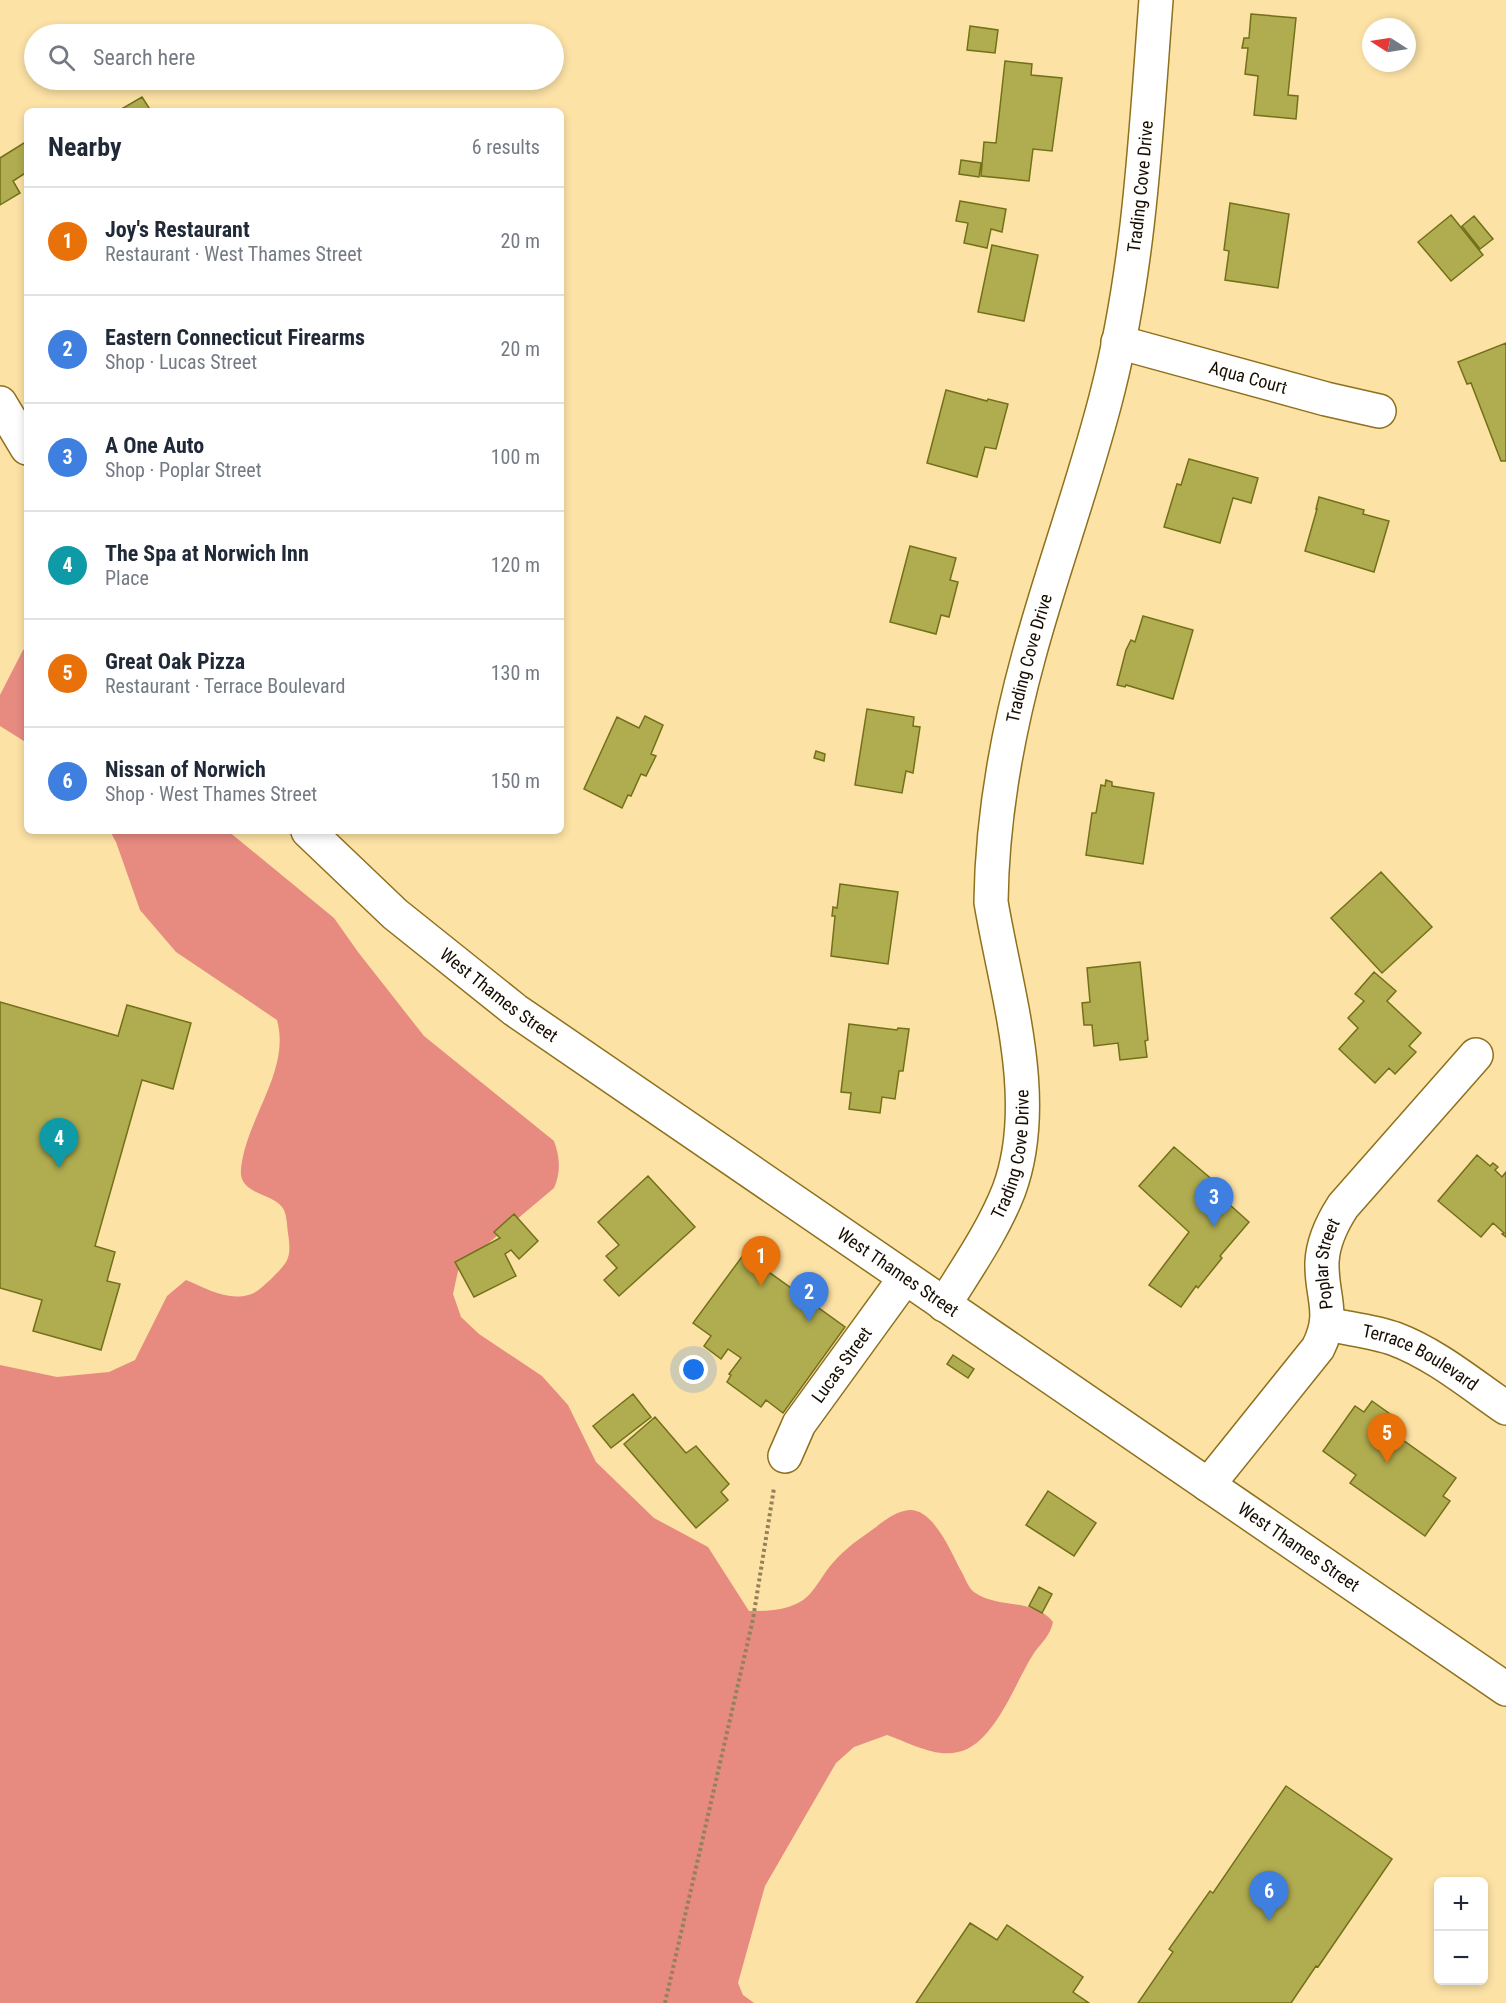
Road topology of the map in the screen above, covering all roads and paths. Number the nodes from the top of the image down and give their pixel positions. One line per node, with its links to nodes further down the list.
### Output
1 (1156, 0): 2 (street, Trading Cove Drive)
2 (1118, 342): 4 (street, Aqua Court); 9 (street, Trading Cove Drive)
3 (0, 403): 5 (street)
4 (1379, 411)
5 (24, 443)
6 (311, 834): 8 (street, West Thames Street)
7 (1476, 1055): 10 (street, Poplar Street)
8 (905, 1278): 9 (street, West Thames Street); 12 (street, Lucas Street)
9 (944, 1305): 13 (street, West Thames Street)
10 (1327, 1324): 11 (street, Terrace Boulevard); 13 (street, Poplar Street)
11 (1506, 1408)
12 (785, 1456): 15 (path)
13 (1208, 1485): 14 (street, West Thames Street)
14 (1506, 1689)
15 (665, 2003)

